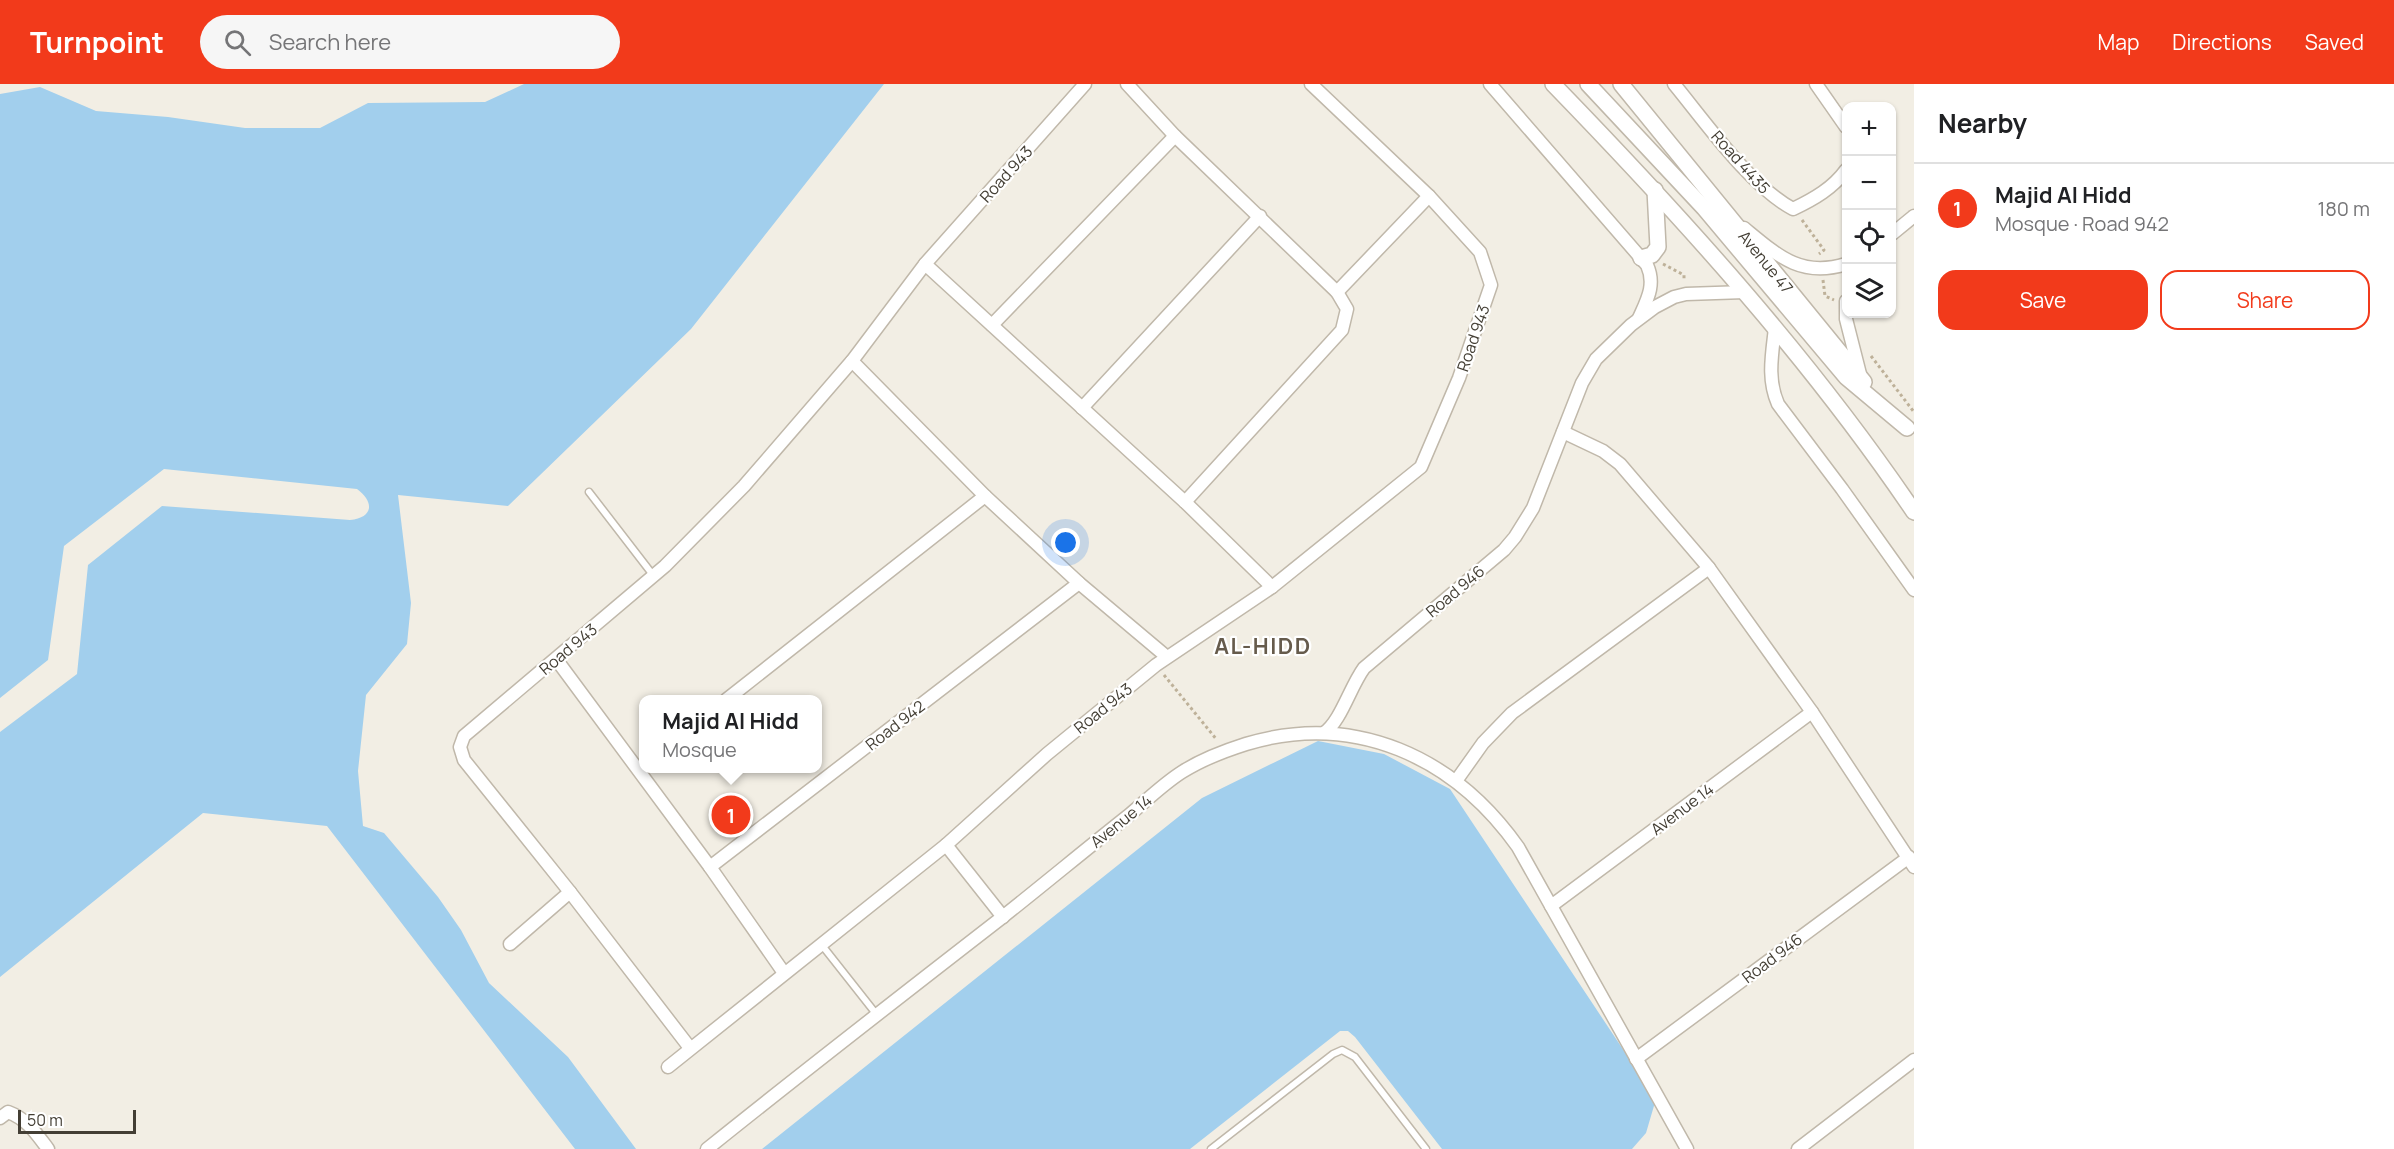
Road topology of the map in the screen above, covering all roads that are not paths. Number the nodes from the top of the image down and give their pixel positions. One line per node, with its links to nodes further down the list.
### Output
1 (1085, 84): 20 (street, Road 943)
2 (1127, 84): 11 (street)
3 (1311, 84): 14 (street, Road 943)
4 (1490, 84): 19 (street)
5 (1553, 84): 13 (street)
6 (1588, 84): 32 (street)
7 (1621, 84): 17 (street, Avenue 47)
8 (1674, 84): 12 (street, Road 4435)
9 (1816, 84): 10 (street)
10 (1842, 121)
11 (1175, 135): 15 (street); 26 (street)
12 (1842, 176)
13 (1655, 190): 19 (street); 23 (street)
14 (1429, 196): 22 (street); 40 (street, Road 943)
15 (1260, 216): 22 (street); 30 (street)
16 (1914, 216): 18 (street)
17 (1731, 217): 21 (street); 29 (street, Avenue 47)
18 (1896, 231)
19 (1641, 258): 25 (street)
20 (925, 264): 26 (street); 28 (street, Road 943)
21 (1842, 265)
22 (1337, 292): 35 (street)
23 (1745, 292): 25 (street, Road 946); 27 (street)
24 (1847, 318): 29 (street)
25 (1638, 320): 31 (street, Road 946)
26 (992, 325): 30 (street)
27 (1775, 328): 36 (street); 41 (street)
28 (852, 361): 34 (street); 38 (street, Road 943)
29 (1861, 378): 32 (street, Avenue 47)
30 (1082, 408): 35 (street)
31 (1563, 432): 37 (street, Road 946); 46 (street, Road 946)
32 (1910, 433)
33 (589, 492): 38 (lane)
34 (985, 496): 39 (street); 44 (street)
35 (1185, 502): 40 (street)
36 (1914, 512)
37 (1708, 568): 45 (street, Road 946); 49 (street)
38 (654, 576): 42 (street, Road 943)
39 (1079, 583): 43 (street); 52 (street, Road 942)
40 (1272, 587): 43 (street, Road 943)
41 (1914, 590)
42 (556, 659): 47 (street); 53 (street, Road 943)
43 (1161, 661): 50 (street, Road 943)
44 (731, 695)
45 (1812, 712): 51 (street, Road 946); 54 (street, Avenue 14)
46 (1324, 733): 49 (street, Avenue 14); 55 (street, Avenue 14)
47 (639, 763)
48 (646, 773): 52 (street)
49 (1456, 781): 54 (street, Avenue 14)
50 (945, 845): 55 (street); 57 (street, Road 943)
51 (1911, 862): 61 (street, Road 946)
52 (710, 867): 58 (street)
53 (570, 892): 56 (street); 60 (street, Road 943)
54 (1551, 906): 61 (street, Avenue 14)
55 (1003, 917): 59 (street, Avenue 14)
56 (510, 944)
57 (821, 944): 58 (street, Road 943); 59 (lane)
58 (784, 973): 60 (street, Road 943)
59 (877, 1015): 66 (street, Avenue 14)
60 (690, 1048): 63 (street, Road 943)
61 (1636, 1059): 69 (street, Avenue 14)
62 (1914, 1060): 70 (street)
63 (668, 1067)
64 (0, 1118): 65 (street)
65 (48, 1149)
66 (707, 1149)
67 (1211, 1149): 68 (lane)
68 (1426, 1149)
69 (1686, 1149)
70 (1798, 1149)

